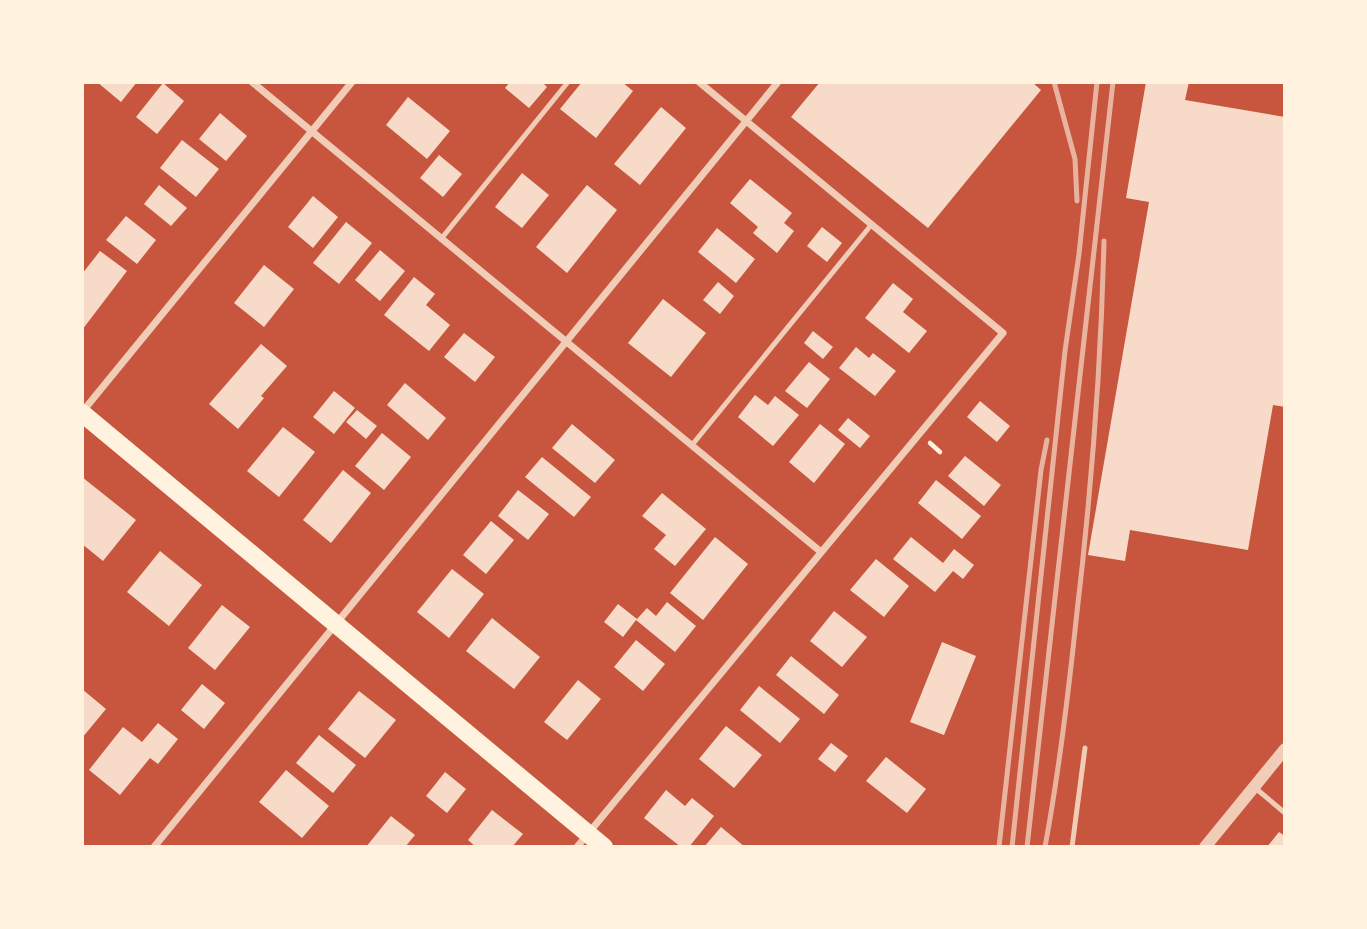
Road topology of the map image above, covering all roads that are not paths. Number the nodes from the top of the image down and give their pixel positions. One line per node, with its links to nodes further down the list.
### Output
1 (252, 82): 7 (street)
2 (352, 82): 7 (street)
3 (568, 82): 9 (lane)
4 (699, 82): 6 (street)
5 (778, 82): 6 (street)
6 (746, 121): 8 (street); 10 (street)
7 (311, 132): 9 (street); 11 (street)
8 (872, 225): 12 (lane); 13 (street)
9 (441, 239): 10 (street)
10 (566, 342): 12 (street); 14 (street)
11 (82, 412): 14 (main road)
12 (692, 445): 13 (street)
13 (821, 552): 19 (street)
14 (335, 625): 19 (main road); 20 (street)
15 (1085, 748): 22 (lane)
16 (1285, 749): 17 (street)
17 (1254, 787): 18 (lane); 23 (street)
18 (1285, 813)
19 (582, 840): 21 (main road)
20 (154, 847)
21 (604, 847)
22 (1072, 847)
23 (1205, 847)

